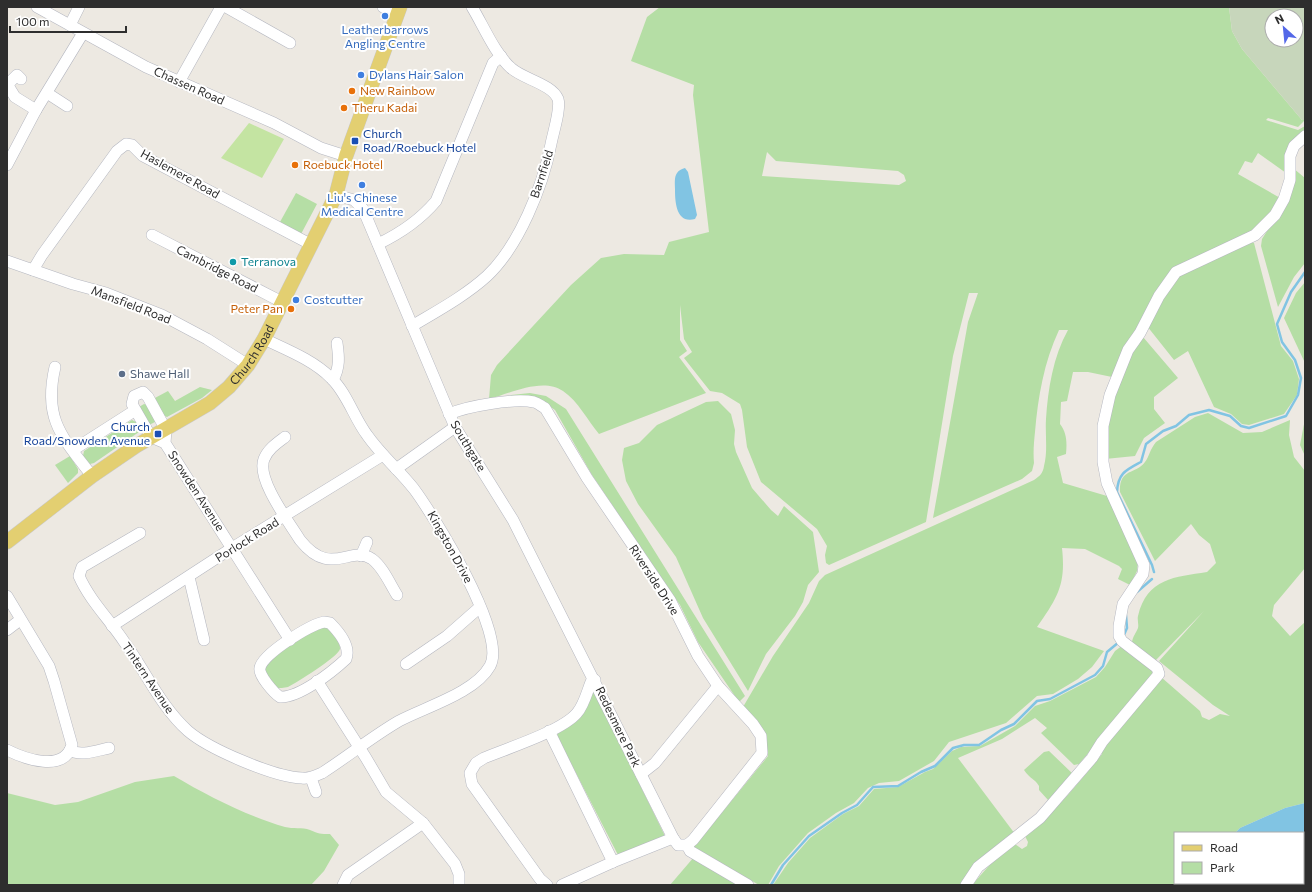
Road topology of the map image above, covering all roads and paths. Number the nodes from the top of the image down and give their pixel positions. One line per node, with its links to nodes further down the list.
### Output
1 (37, 7): 8 (street, Chassen Road)
2 (79, 7): 8 (street)
3 (221, 7): 13 (street)
4 (226, 7): 10 (street)
5 (383, 7): 7 (street)
6 (472, 7): 11 (street, Barnfield)
7 (399, 11): 20 (main road, Church Road)
8 (70, 25): 9 (street, Chassen Road)
9 (83, 33): 13 (street, Chassen Road); 15 (street)
10 (290, 43)
11 (501, 56): 24 (street); 29 (street, Barnfield)
12 (21, 79): 14 (street)
13 (179, 82): 20 (street, Chassen Road)
14 (7, 84): 16 (street)
15 (47, 93): 17 (street); 18 (street)
16 (10, 98): 18 (street)
17 (67, 106)
18 (36, 110): 21 (street)
19 (1305, 136): 81 (street)
20 (346, 156): 22 (main road, Church Road)
21 (7, 166)
22 (336, 195): 24 (street, Southgate); 25 (main road, Church Road)
23 (152, 235): 28 (street, Cambridge Road)
24 (378, 244): 29 (street, Southgate)
25 (312, 245): 27 (street, Haslemere Road); 28 (main road, Church Road)
26 (7, 261): 27 (street, Mansfield Road)
27 (33, 270): 32 (street, Mansfield Road)
28 (282, 302): 30 (main road, Church Road)
29 (412, 326): 36 (street, Southgate)
30 (264, 339): 32 (main road, Church Road); 34 (street, Kingston Drive)
31 (337, 343): 34 (street)
32 (248, 365): 38 (main road, Church Road)
33 (55, 367): 41 (street)
34 (333, 380): 42 (street, Kingston Drive)
35 (134, 410): 38 (street); 40 (street); 41 (street)
36 (449, 414): 37 (street, Southgate); 63 (street, Riverside Drive)
37 (454, 427): 43 (street); 61 (street, Southgate)
38 (165, 436): 40 (main road, Church Road); 49 (street, Snowden Avenue)
39 (285, 437): 45 (street)
40 (151, 438): 44 (main road, Church Road)
41 (73, 450): 44 (street)
42 (383, 454): 43 (street, Kingston Drive); 45 (street, Porlock Road)
43 (396, 469): 54 (street, Kingston Drive)
44 (92, 476): 47 (main road, Church Road)
45 (285, 516): 49 (street, Porlock Road); 50 (street)
46 (140, 533): 56 (street, Tintern Avenue)
47 (8, 538)
48 (367, 542): 50 (street)
49 (232, 548): 51 (street, Porlock Road); 59 (street, Snowden Avenue)
50 (361, 556): 52 (street)
51 (189, 577): 56 (street, Porlock Road); 58 (street)
52 (397, 595)
53 (7, 596): 55 (street)
54 (480, 607): 60 (street); 66 (street, Kingston Drive)
55 (20, 620): 57 (street); 68 (street)
56 (112, 626): 70 (street, Tintern Avenue)
57 (7, 630)
58 (204, 640)
59 (290, 640): 62 (street); 62 (street)
60 (406, 664)
61 (595, 680): 64 (street, Redesmere Park); 69 (street, Redesmere Park)
62 (317, 681): 66 (street)
63 (718, 686): 69 (street); 74 (street, Riverside Drive)
64 (549, 731): 75 (street); 78 (street, Redesmere Park)
65 (110, 748): 68 (street)
66 (360, 748): 70 (street); 72 (street)
67 (7, 750): 68 (street)
68 (70, 750)
69 (641, 774): 73 (street, Redesmere Park)
70 (311, 778): 71 (street)
71 (316, 792)
72 (423, 822): 76 (street); 77 (street)
73 (673, 838): 74 (street); 75 (street)
74 (687, 845): 80 (street)
75 (613, 862): 79 (street)
76 (343, 885)
77 (459, 885)
78 (547, 885)
79 (562, 885)
80 (748, 885)
81 (966, 885)

